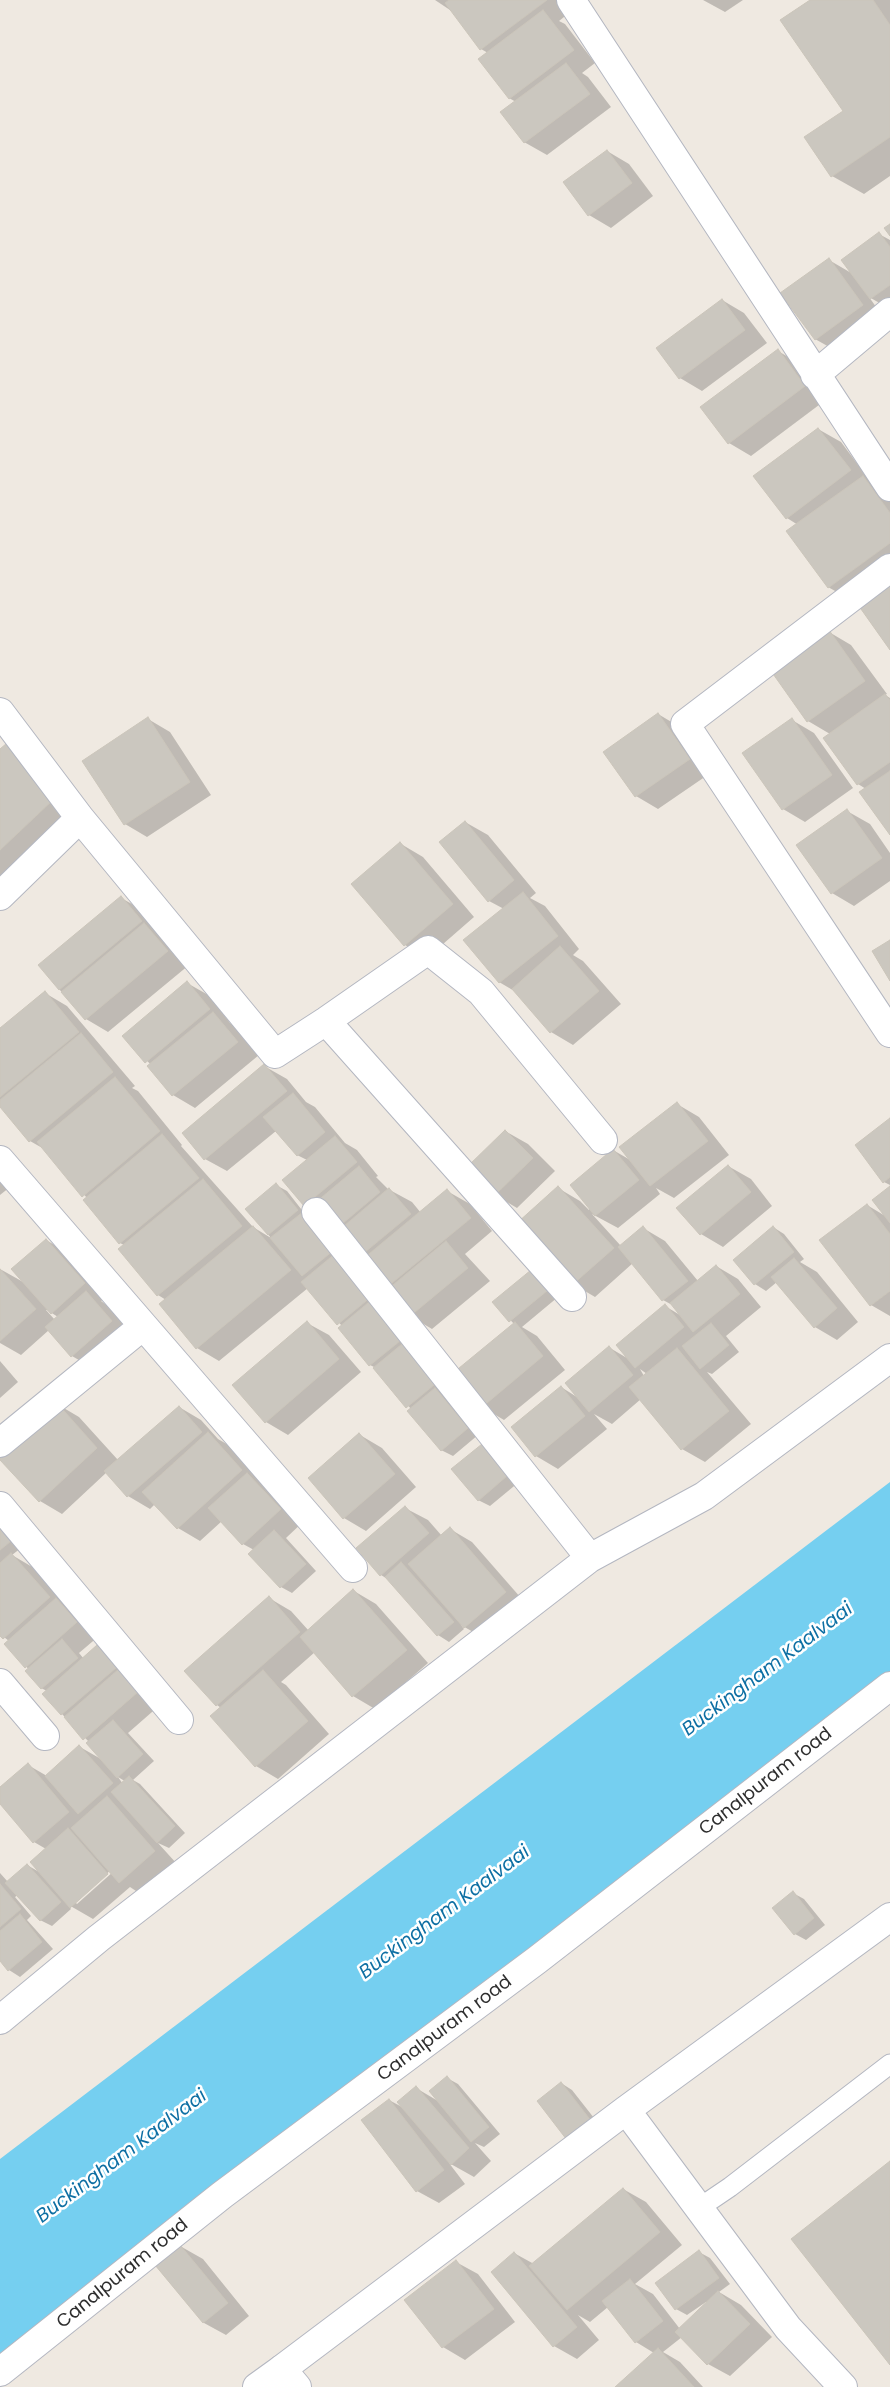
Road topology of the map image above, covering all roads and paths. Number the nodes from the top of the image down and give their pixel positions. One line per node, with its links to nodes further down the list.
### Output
1 (570, 0): 3 (street)
2 (890, 312): 3 (street)
3 (815, 375): 4 (street)
4 (890, 488)
5 (890, 568): 10 (street)
6 (0, 712): 7 (street)
7 (80, 818): 8 (street); 9 (street)
8 (0, 896)
9 (326, 1021): 11 (street); 14 (street)
10 (890, 1033)
11 (603, 1140)
12 (0, 1160): 15 (street)
13 (316, 1212): 19 (street)
14 (572, 1297)
15 (143, 1326): 17 (street); 20 (street)
16 (890, 1358): 19 (street)
17 (0, 1443)
18 (0, 1506): 23 (street)
19 (590, 1558): 26 (street)
20 (354, 1568)
21 (0, 1683): 24 (street)
22 (890, 1686): 30 (street, Canalpuram road)
23 (178, 1720)
24 (44, 1736)
25 (890, 1917): 28 (street)
26 (0, 2020)
27 (890, 2064): 29 (lane)
28 (626, 2110): 29 (street); 31 (street)
29 (699, 2208): 33 (street)
30 (0, 2372)
31 (289, 2378): 32 (street)
32 (257, 2387)
33 (843, 2387)

